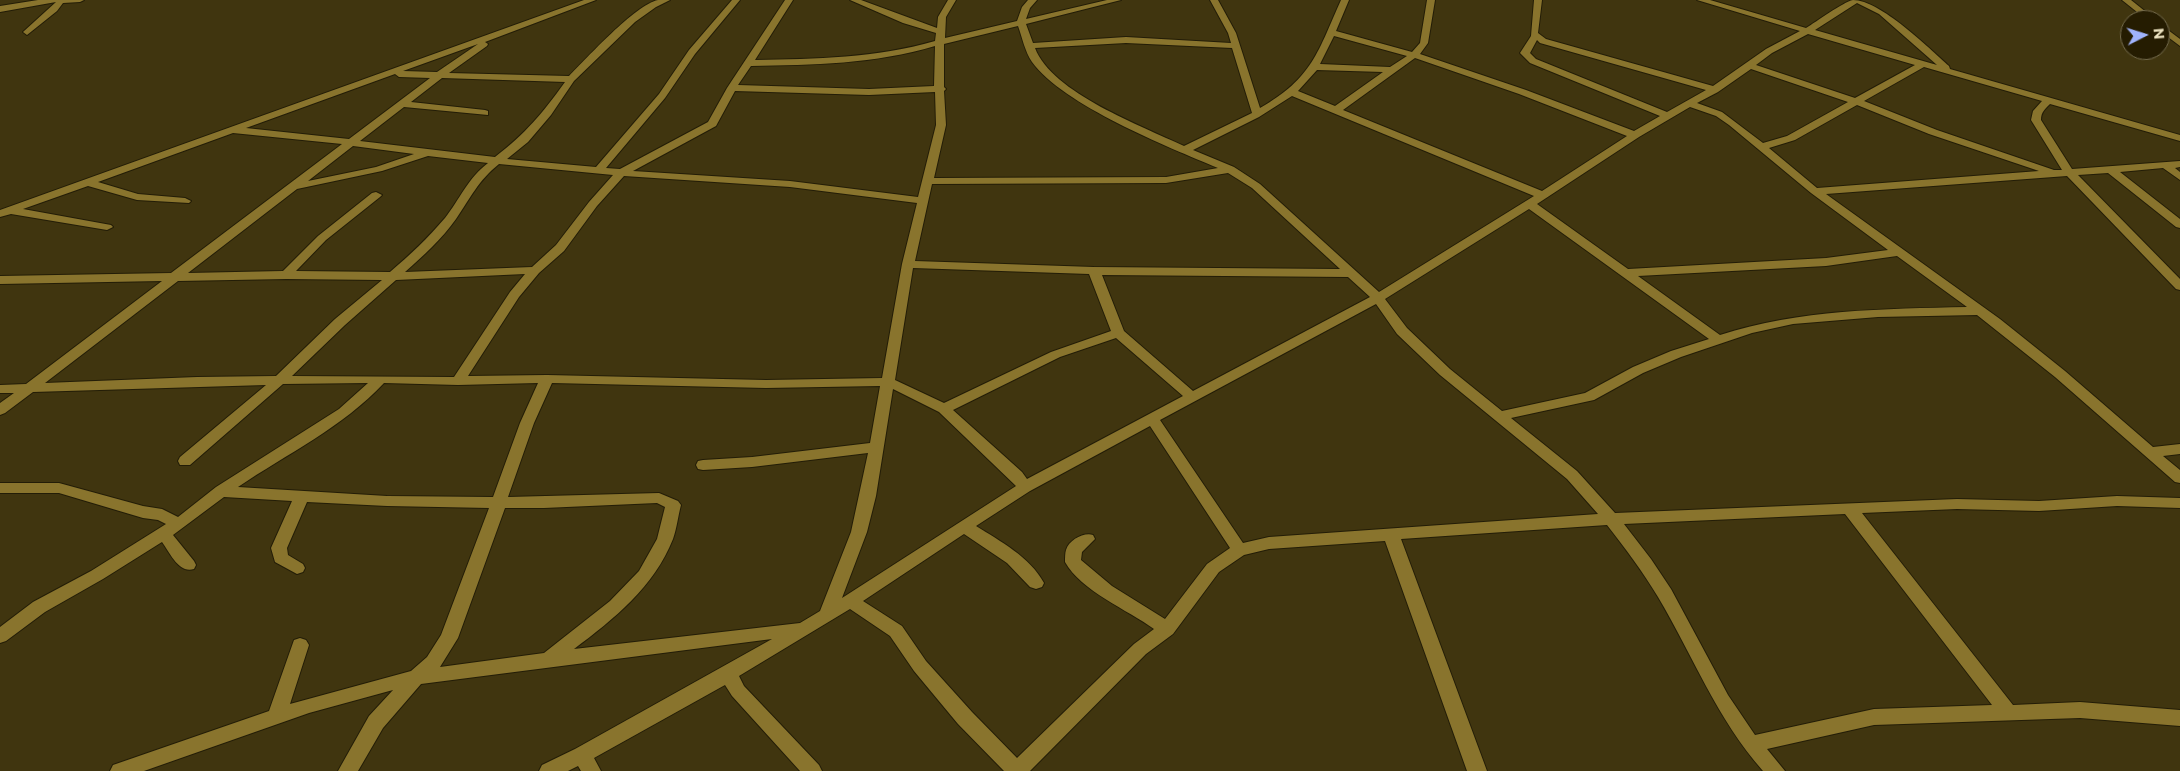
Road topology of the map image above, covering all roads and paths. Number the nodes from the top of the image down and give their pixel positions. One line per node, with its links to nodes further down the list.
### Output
1 (58, 0): 2 (street); 18 (street); 22 (street)
2 (80, 0)
3 (592, 0): 24 (street)
4 (666, 0): 38 (street)
5 (736, 0): 62 (street)
6 (789, 0): 30 (street)
7 (854, 0): 26 (street)
8 (952, 0): 26 (street)
9 (1033, 0): 20 (street)
10 (1117, 0): 20 (street)
11 (1214, 0): 28 (street)
12 (1345, 0): 23 (street)
13 (1431, 0): 29 (street)
14 (1538, 0): 25 (street)
15 (1701, 0): 21 (street)
16 (1857, 0): 21 (street); 35 (street)
17 (2126, 0): 19 (street)
18 (0, 9)
19 (2139, 10)
20 (1021, 22): 26 (street); 27 (street)
21 (1807, 31): 31 (street); 32 (street)
22 (27, 32)
23 (1330, 32): 29 (street); 33 (street)
24 (499, 33): 36 (street); 37 (street)
25 (1535, 36): 41 (street); 50 (street)
26 (941, 37): 30 (street); 40 (street)
27 (1030, 46): 28 (street); 56 (street)
28 (1236, 46): 49 (street)
29 (1415, 54): 34 (street); 52 (street)
30 (748, 63): 39 (street)
31 (1923, 64): 35 (street); 44 (street)
32 (1748, 65): 41 (street); 44 (street)
33 (1315, 67): 34 (street); 42 (street)
34 (1394, 70): 47 (street)
35 (1951, 72): 43 (street)
36 (388, 74): 37 (street); 51 (street)
37 (441, 74): 38 (street); 45 (street)
38 (571, 79): 58 (street)
39 (732, 88): 40 (street); 65 (street)
40 (941, 89): 68 (street)
41 (1715, 90): 46 (street)
42 (1291, 92): 47 (street); 49 (street)
43 (2049, 100): 53 (street); 64 (street)
44 (1858, 102): 55 (street); 66 (street)
45 (403, 104): 48 (street); 54 (street)
46 (1690, 104): 50 (street); 55 (street)
47 (1336, 110): 73 (street)
48 (485, 113)
49 (1257, 114): 56 (street)
50 (1668, 116): 52 (street)
51 (229, 130): 54 (street); 69 (street)
52 (1635, 135): 73 (street)
53 (2180, 138)
54 (350, 143): 57 (street); 70 (street)
55 (1761, 147): 71 (street)
56 (1184, 150): 63 (street)
57 (425, 153): 58 (street); 70 (street)
58 (500, 160): 62 (street); 88 (street)
59 (2180, 164): 60 (street)
60 (2164, 166): 61 (street); 67 (street)
61 (2110, 169): 64 (street); 78 (street)
62 (599, 170): 65 (street)
63 (1230, 170): 68 (street); 84 (street)
64 (2069, 172): 66 (street); 90 (street)
65 (621, 173): 75 (street); 82 (street)
66 (2056, 173): 71 (street)
67 (2180, 177)
68 (928, 180): 75 (street)
69 (86, 182): 74 (street); 77 (street)
70 (296, 186): 87 (street)
71 (1814, 192): 80 (street)
72 (376, 195): 86 (street)
73 (1542, 195): 76 (street)
74 (185, 201)
75 (924, 201): 81 (street)
76 (1529, 204): 85 (street); 91 (street)
77 (5, 212): 79 (street)
78 (2180, 225)
79 (107, 227)
80 (1899, 252): 85 (street); 92 (street)
81 (908, 264): 83 (street); 99 (street)
82 (535, 270): 88 (street); 98 (street)
83 (1094, 271): 84 (street); 93 (street)
84 (1350, 273): 91 (street)
85 (1628, 273): 94 (street)
86 (286, 275): 87 (street); 88 (street)
87 (175, 276): 89 (street); 100 (street)
88 (393, 276): 97 (street)
89 (0, 280)
90 (2180, 286)
91 (1378, 298): 102 (street); 105 (street)
92 (1980, 311): 94 (street); 109 (street)
93 (1118, 333): 102 (street); 103 (street)
94 (1719, 340): 105 (street)
95 (380, 379): 97 (street); 98 (street); 115 (street)
96 (547, 379): 98 (street); 99 (street); 117 (street)
97 (280, 380): 100 (street); 110 (street)
98 (458, 380)
99 (888, 382): 103 (street); 107 (street)
100 (28, 388): 101 (street); 104 (street)
101 (0, 389)
102 (1191, 396): 106 (street)
103 (944, 408): 113 (street)
104 (0, 410)
105 (1499, 416): 120 (street)
106 (1152, 419): 113 (street); 126 (street)
107 (876, 447): 111 (street); 131 (street)
108 (2180, 449): 109 (street)
109 (2149, 452): 112 (street)
110 (186, 461)
111 (703, 465)
112 (2180, 478)
113 (1025, 487): 122 (street)
114 (0, 488): 121 (street)
115 (221, 491): 116 (street); 121 (street)
116 (302, 496): 117 (street); 128 (street)
117 (500, 501): 136 (street); 138 (street)
118 (2180, 503): 119 (street)
119 (1849, 508): 120 (street); 139 (street)
120 (1611, 519): 124 (street); 142 (street)
121 (179, 524): 123 (street)
122 (965, 527): 129 (street); 130 (street)
123 (163, 534): 127 (street); 134 (street)
124 (1391, 534): 126 (street); 148 (street)
125 (1087, 539): 133 (street)
126 (1239, 550): 133 (street)
127 (188, 565)
128 (297, 568)
129 (1036, 583)
130 (850, 602): 131 (street); 133 (street)
131 (827, 615): 132 (street)
132 (803, 629): 136 (street); 137 (street)
133 (1167, 629)
134 (0, 636)
135 (300, 644): 140 (street)
136 (549, 659): 138 (street)
137 (728, 674): 143 (street); 147 (street)
138 (416, 677): 140 (street); 145 (street)
139 (2006, 711): 141 (street); 142 (street)
140 (277, 716): 144 (street)
141 (2180, 718)
142 (1752, 744): 149 (street)
143 (586, 763): 146 (street)
144 (120, 771)
145 (348, 771)
146 (549, 771)
147 (812, 771)
148 (1477, 771)
149 (1775, 771)

